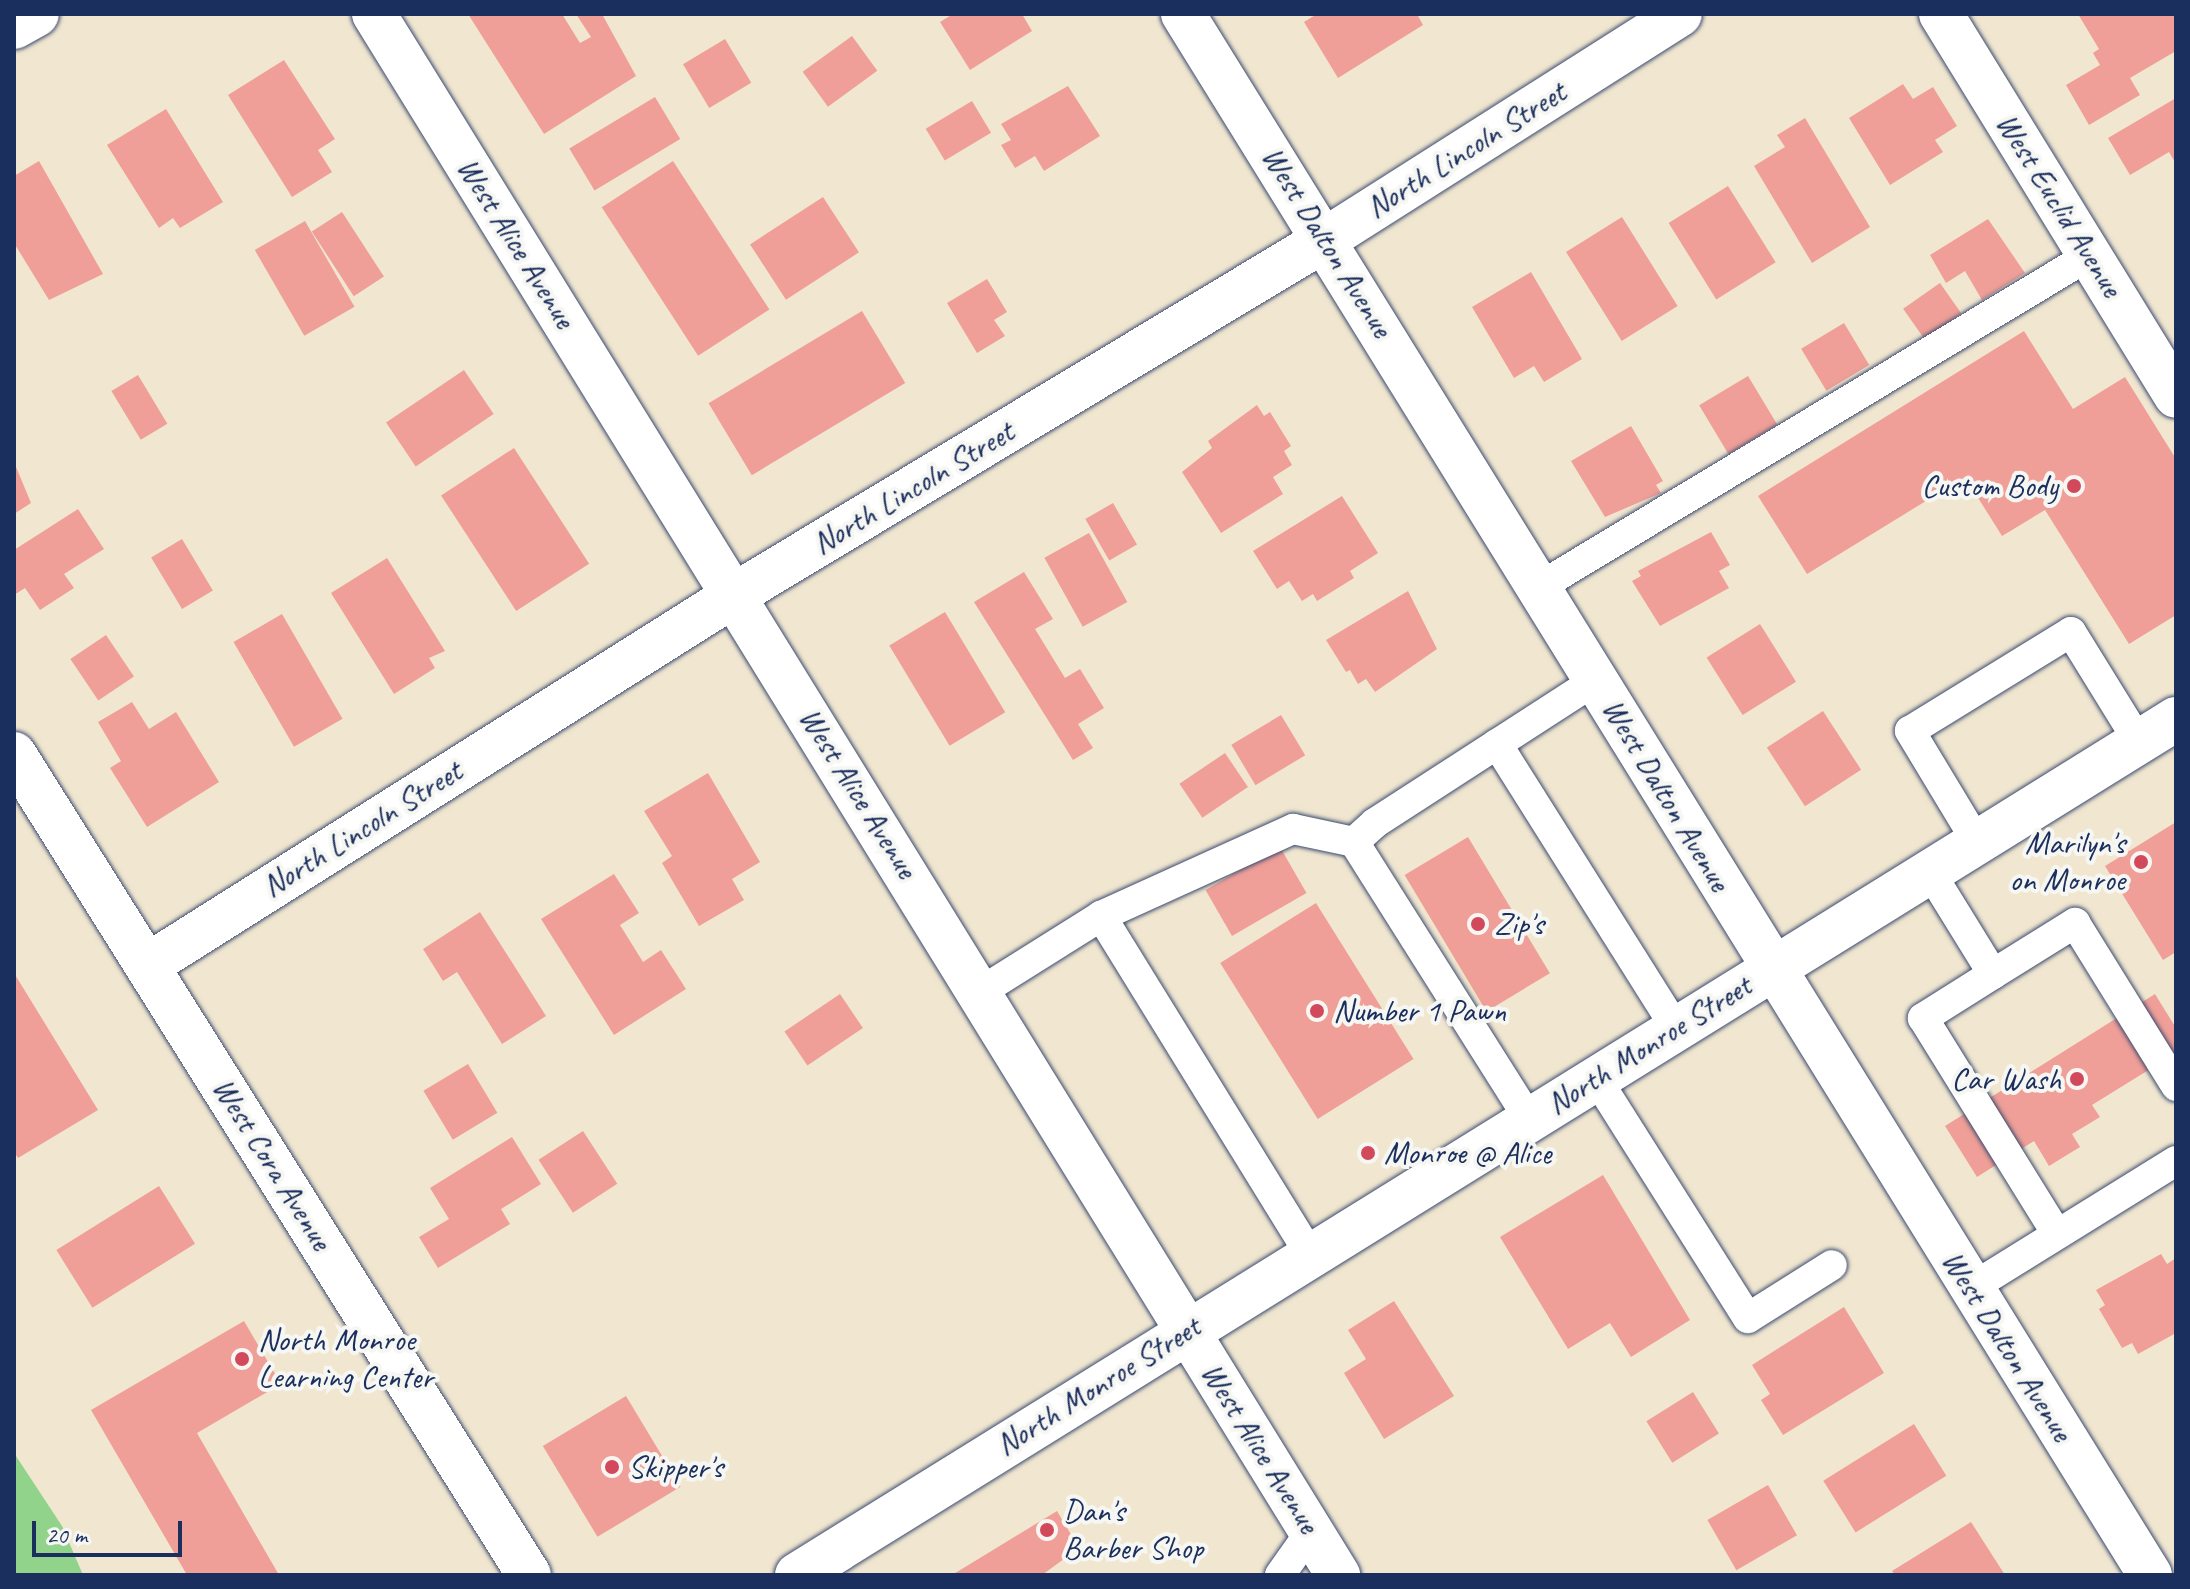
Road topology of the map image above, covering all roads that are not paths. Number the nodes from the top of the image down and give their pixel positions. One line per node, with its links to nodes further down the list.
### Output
1 (37, 14): 6 (street)
2 (374, 14): 11 (street, West Alice Avenue)
3 (1183, 14): 7 (street, West Dalton Avenue)
4 (1680, 14): 7 (street, North Lincoln Street)
5 (1941, 14): 8 (street, West Euclid Avenue)
6 (14, 27)
7 (1326, 239): 10 (street, West Dalton Avenue); 11 (street, North Lincoln Street)
8 (2090, 255): 9 (street, West Euclid Avenue); 10 (lane)
9 (2176, 396)
10 (1539, 587): 12 (street, West Dalton Avenue)
11 (736, 594): 21 (street, North Lincoln Street); 24 (street, West Alice Avenue)
12 (1596, 680): 15 (lane); 22 (street, West Dalton Avenue)
13 (2176, 719): 14 (street, North Monroe Street)
14 (2139, 742): 18 (street, North Monroe Street); 18 (lane)
15 (1497, 744): 17 (lane); 25 (lane)
16 (14, 754): 21 (street, West Cora Avenue)
17 (1354, 842): 20 (lane); 28 (lane)
18 (1977, 842): 19 (street, North Monroe Street)
19 (1930, 872): 22 (street, North Monroe Street); 23 (lane)
20 (1101, 916): 24 (lane); 31 (lane)
21 (148, 965): 36 (street, West Cora Avenue)
22 (1772, 969): 25 (street, North Monroe Street); 33 (street, West Dalton Avenue)
23 (1993, 974): 27 (lane); 30 (lane)
24 (980, 992): 34 (street, West Alice Avenue)
25 (1676, 1028): 26 (street, North Monroe Street)
26 (1596, 1078): 28 (street, North Monroe Street); 32 (lane)
27 (2176, 1086)
28 (1529, 1119): 31 (street, North Monroe Street)
29 (2176, 1161): 30 (lane)
30 (2057, 1234): 33 (lane)
31 (1310, 1255): 34 (street, North Monroe Street)
32 (1832, 1265)
33 (1971, 1288): 40 (street, West Dalton Avenue)
34 (1188, 1331): 35 (street, West Alice Avenue); 37 (street, North Monroe Street)
35 (1311, 1531): 38 (lane); 39 (street, West Alice Avenue)
36 (529, 1575)
37 (797, 1575)
38 (1280, 1575)
39 (1338, 1575)
40 (2150, 1575)

